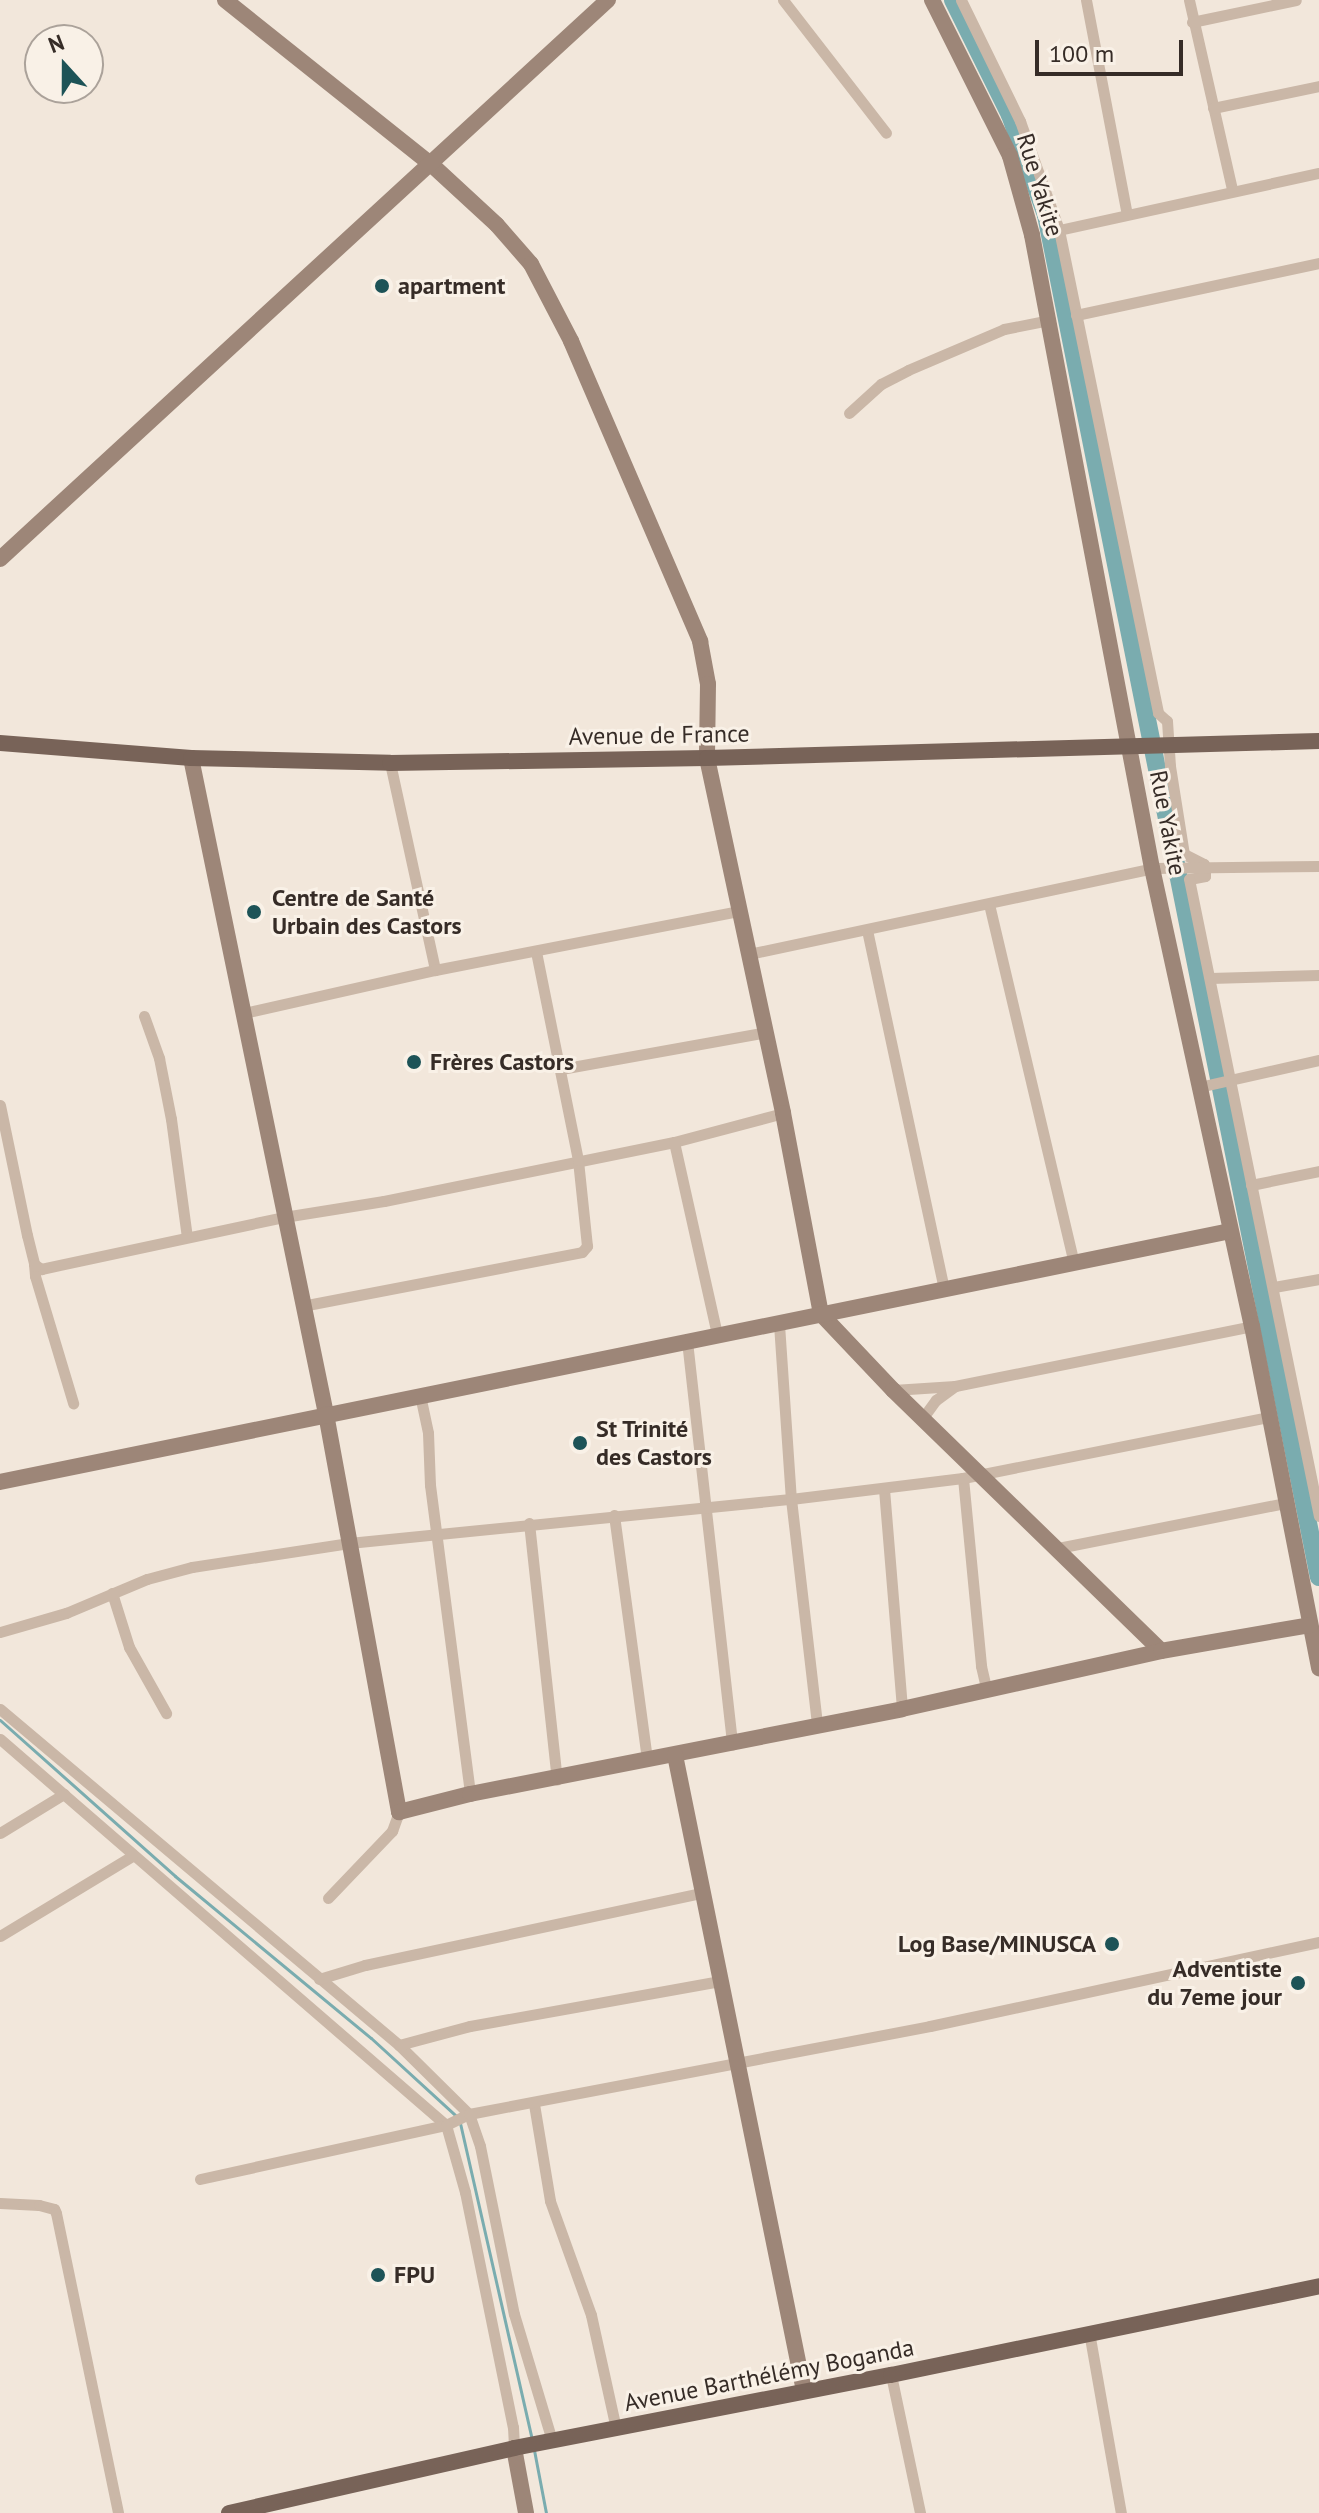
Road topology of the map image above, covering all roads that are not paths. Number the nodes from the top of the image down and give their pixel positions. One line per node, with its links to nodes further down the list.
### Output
1 (225, 0): 13 (street)
2 (608, 0): 13 (street)
3 (783, 0): 12 (street)
4 (932, 0): 20 (street, Rue Yakite)
5 (961, 0): 17 (street)
6 (1086, 0): 16 (street)
7 (1189, 0): 9 (street)
8 (1296, 0): 9 (street)
9 (1192, 22): 11 (street)
10 (1319, 86): 11 (street)
11 (1213, 108): 15 (street)
12 (886, 133)
13 (432, 165): 22 (street); 28 (street)
14 (1319, 173): 15 (street)
15 (1232, 190): 16 (street)
16 (1127, 214): 17 (street)
17 (1059, 230): 19 (street)
18 (1319, 263): 19 (street)
19 (1076, 315): 25 (street)
20 (1050, 320): 21 (street); 26 (street, Rue Yakite)
21 (849, 413)
22 (0, 559)
23 (1319, 741): 25 (main road, Avenue de France)
24 (0, 743): 27 (main road, Avenue de France)
25 (1167, 743): 26 (main road, Avenue de France); 32 (street)
26 (1136, 744): 28 (main road, Avenue de France); 31 (street, Rue Yakite)
27 (191, 758): 29 (main road, Avenue de France); 41 (street)
28 (707, 758): 29 (main road, Avenue de France); 34 (street)
29 (390, 763): 38 (street)
30 (1319, 866): 32 (street)
31 (1155, 868): 32 (street); 33 (street); 47 (street, Rue Yakite)
32 (1205, 868): 40 (street)
33 (989, 904): 35 (street); 58 (street)
34 (739, 911): 36 (street); 37 (street)
35 (867, 930): 37 (street); 61 (street)
36 (536, 952): 38 (street); 45 (street)
37 (749, 954): 43 (street)
38 (435, 970): 41 (street)
39 (1319, 975): 40 (street)
40 (1210, 978): 46 (street)
41 (244, 1013): 54 (street)
42 (144, 1016): 56 (street)
43 (766, 1032): 45 (street); 49 (street)
44 (1319, 1060): 46 (street)
45 (561, 1069): 51 (street)
46 (1230, 1080): 47 (street); 53 (street)
47 (1199, 1087): 55 (street, Rue Yakite)
48 (0, 1105): 57 (street)
49 (783, 1113): 50 (street); 63 (street)
50 (674, 1142): 51 (street); 66 (street)
51 (578, 1160): 54 (street); 62 (street)
52 (1319, 1171): 53 (street)
53 (1251, 1185): 60 (street)
54 (284, 1217): 56 (street); 62 (street)
55 (1230, 1231): 58 (street); 65 (street, Rue Yakite)
56 (187, 1237): 57 (street)
57 (34, 1264): 71 (street)
58 (1074, 1264): 61 (street)
59 (1319, 1279): 60 (street)
60 (1274, 1287): 82 (street)
61 (944, 1289): 63 (street)
62 (302, 1306): 72 (street)
63 (821, 1314): 64 (street); 69 (street)
64 (779, 1324): 66 (street); 78 (street)
65 (1252, 1326): 68 (street); 73 (street, Rue Yakite)
66 (717, 1334): 67 (street)
67 (687, 1341): 70 (street); 80 (street)
68 (955, 1386): 69 (street); 74 (street)
69 (893, 1390): 74 (street)
70 (420, 1395): 72 (street); 84 (street)
71 (73, 1403)
72 (326, 1414): 76 (street); 85 (street)
73 (1269, 1417): 75 (street); 79 (street, Rue Yakite)
74 (922, 1419): 75 (street)
75 (972, 1477): 77 (street); 86 (street); 92 (street)
76 (0, 1482)
77 (884, 1489): 78 (street); 94 (street)
78 (791, 1499): 80 (street); 96 (street)
79 (1285, 1503): 86 (street); 88 (street, Rue Yakite)
80 (705, 1509): 81 (street); 98 (street)
81 (614, 1515): 83 (street); 100 (street)
82 (1319, 1516)
83 (529, 1523): 84 (street); 101 (street)
84 (436, 1536): 85 (street); 103 (street)
85 (349, 1543): 87 (street); 104 (street)
86 (1058, 1548): 90 (street)
87 (112, 1593): 89 (street); 95 (street)
88 (1310, 1625): 90 (street); 91 (street, Rue Yakite)
89 (0, 1632)
90 (1161, 1651): 92 (street)
91 (1319, 1669)
92 (987, 1691): 94 (street)
93 (0, 1709): 111 (street)
94 (902, 1709): 96 (street)
95 (166, 1713)
96 (817, 1724): 98 (street)
97 (0, 1739): 102 (street)
98 (732, 1744): 99 (street)
99 (675, 1755): 100 (street); 107 (street)
100 (647, 1760): 101 (street)
101 (557, 1779): 103 (street)
102 (64, 1794): 105 (street); 106 (street)
103 (470, 1794): 104 (street)
104 (399, 1812): 108 (street)
105 (0, 1833)
106 (132, 1856): 109 (street); 117 (street)
107 (701, 1893): 111 (street); 112 (street)
108 (328, 1898)
109 (0, 1936)
110 (1319, 1942): 114 (street)
111 (319, 1979): 113 (street)
112 (720, 1981): 113 (street); 114 (street)
113 (399, 2045): 116 (street)
114 (738, 2060): 115 (street); 123 (street)
115 (534, 2104): 116 (street); 124 (street)
116 (469, 2114): 117 (street); 125 (street)
117 (446, 2125): 118 (street); 126 (street)
118 (200, 2179)
119 (0, 2203): 127 (street)
120 (1319, 2286): 121 (main road, Avenue Barthélémy Boganda)
121 (1089, 2332): 122 (main road, Avenue Barthélémy Boganda); 131 (street)
122 (891, 2375): 123 (main road, Avenue Barthélémy Boganda); 130 (street)
123 (804, 2391): 124 (main road, Avenue Barthélémy Boganda)
124 (616, 2429): 125 (main road, Avenue Barthélémy Boganda)
125 (548, 2441): 126 (main road, Avenue Barthélémy Boganda)
126 (519, 2447): 128 (main road, Avenue Barthélémy Boganda); 129 (street)
127 (118, 2513)
128 (229, 2513)
129 (526, 2513)
130 (920, 2513)
131 (1121, 2513)

